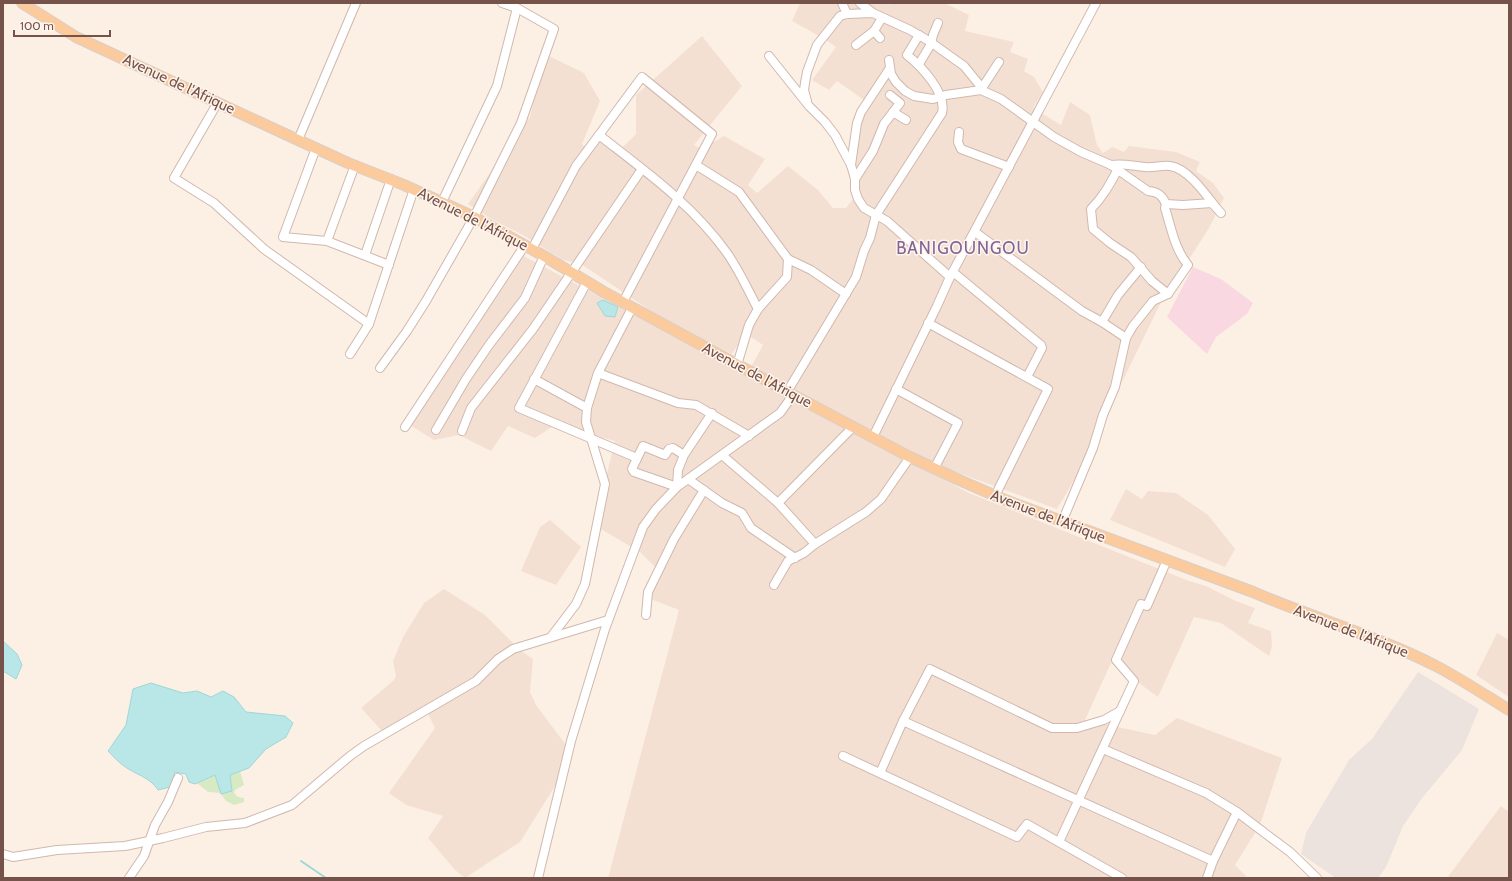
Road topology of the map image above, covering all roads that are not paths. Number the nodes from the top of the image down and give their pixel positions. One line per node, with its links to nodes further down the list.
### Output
1 (22, 3): 23 (main road, Avenue de l'Afrique)
2 (356, 3): 30 (street)
3 (502, 3): 7 (street)
4 (842, 3): 9 (street)
5 (860, 3): 8 (street)
6 (1096, 3): 27 (street)
7 (517, 8): 42 (street); 47 (street)
8 (873, 13): 9 (street); 10 (street)
9 (847, 14): 24 (street)
10 (882, 18): 12 (street); 13 (street)
11 (938, 23): 15 (street)
12 (874, 31): 14 (street); 16 (street)
13 (919, 35): 15 (street); 19 (street)
14 (880, 38)
15 (932, 44): 19 (street); 20 (street)
16 (856, 45)
17 (769, 56): 24 (street)
18 (999, 62): 20 (street)
19 (918, 64): 22 (street)
20 (981, 89): 22 (street); 27 (street)
21 (890, 95): 25 (street)
22 (940, 97): 34 (street); 46 (street)
23 (218, 102): 30 (main road, Avenue de l'Afrique); 66 (street)
24 (809, 106): 34 (street)
25 (893, 112): 26 (street); 38 (street)
26 (906, 120)
27 (1033, 123): 35 (street); 36 (street)
28 (959, 132): 35 (street)
29 (599, 136): 33 (street); 37 (street); 50 (street)
30 (298, 140): 31 (main road, Avenue de l'Afrique)
31 (316, 148): 32 (main road, Avenue de l'Afrique); 49 (street)
32 (355, 165): 39 (main road, Avenue de l'Afrique); 49 (street)
33 (696, 165): 41 (street); 53 (street)
34 (851, 165): 38 (street)
35 (1009, 167): 48 (street)
36 (1114, 167): 43 (street); 44 (street); 55 (street)
37 (642, 169): 41 (street); 56 (street)
38 (855, 179): 46 (street)
39 (391, 180): 40 (main road, Avenue de l'Afrique); 51 (street)
40 (414, 189): 42 (main road, Avenue de l'Afrique); 54 (street)
41 (678, 198): 61 (street); 63 (street)
42 (442, 202): 47 (main road, Avenue de l'Afrique)
43 (1166, 204): 44 (street); 60 (street)
44 (1214, 205): 45 (street)
45 (1221, 213)
46 (876, 215): 57 (street); 59 (street)
47 (474, 217): 50 (main road, Avenue de l'Afrique); 70 (street)
48 (975, 232): 57 (street); 64 (street)
49 (327, 241): 51 (street)
50 (529, 247): 52 (main road, Avenue de l'Afrique); 79 (street)
51 (365, 255): 54 (street)
52 (544, 256): 56 (main road, Avenue de l'Afrique); 80 (street)
53 (788, 259): 59 (street); 63 (street)
54 (389, 265): 66 (street)
55 (1141, 267): 60 (street); 64 (street)
56 (571, 272): 58 (main road, Avenue de l'Afrique); 81 (street)
57 (951, 274): 65 (street); 72 (street)
58 (587, 282): 61 (main road, Avenue de l'Afrique); 73 (street)
59 (846, 294): 75 (street)
60 (1168, 294): 67 (street)
61 (623, 302): 62 (main road, Avenue de l'Afrique)
62 (632, 308): 69 (main road, Avenue de l'Afrique); 71 (street)
63 (758, 309): 69 (street)
64 (1102, 322): 67 (street)
65 (928, 323): 72 (street); 74 (street)
66 (369, 324): 68 (street)
67 (1126, 338): 95 (street)
68 (350, 354)
69 (738, 365): 75 (main road, Avenue de l'Afrique)
70 (380, 368)
71 (598, 374): 76 (street); 77 (street)
72 (1027, 377): 93 (street)
73 (534, 379): 76 (street); 84 (street)
74 (896, 389): 83 (street); 89 (street)
75 (790, 394): 78 (main road, Avenue de l'Afrique); 82 (street)
76 (587, 408): 84 (street)
77 (712, 413): 82 (street); 85 (street)
78 (853, 426): 83 (main road, Avenue de l'Afrique); 94 (street)
79 (405, 427)
80 (436, 430)
81 (462, 431)
82 (750, 436): 86 (street)
83 (873, 437): 87 (main road, Avenue de l'Afrique)
84 (591, 439): 88 (street); 102 (street)
85 (684, 455): 88 (street); 91 (street)
86 (722, 455): 90 (street); 94 (street)
87 (910, 457): 89 (main road, Avenue de l'Afrique); 96 (street)
88 (637, 458): 91 (street)
89 (934, 468): 93 (main road, Avenue de l'Afrique)
90 (688, 479): 91 (street); 92 (street)
91 (677, 487): 101 (street)
92 (704, 490): 97 (street); 100 (street)
93 (995, 496): 95 (main road, Avenue de l'Afrique)
94 (778, 503): 96 (street)
95 (1062, 522): 98 (main road, Avenue de l'Afrique)
96 (815, 544): 97 (street)
97 (795, 558): 99 (street)
98 (1166, 560): 103 (street); 104 (main road, Avenue de l'Afrique)
99 (774, 585)
100 (646, 615)
101 (608, 620): 102 (street); 117 (street)
102 (551, 637): 112 (street)
103 (1120, 710): 105 (street); 106 (street)
104 (1509, 710)
105 (903, 721): 108 (street); 110 (street)
106 (1103, 749): 110 (street); 111 (street)
107 (843, 756): 108 (street)
108 (880, 773): 113 (street)
109 (178, 778): 112 (street)
110 (1078, 801): 113 (street); 115 (street)
111 (1237, 812): 115 (street); 120 (street)
112 (149, 841): 114 (street); 116 (street)
113 (1059, 842): 118 (street)
114 (3, 854)
115 (1212, 861): 119 (street)
116 (129, 878)
117 (538, 878)
118 (1122, 878)
119 (1206, 878)
120 (1317, 878)

